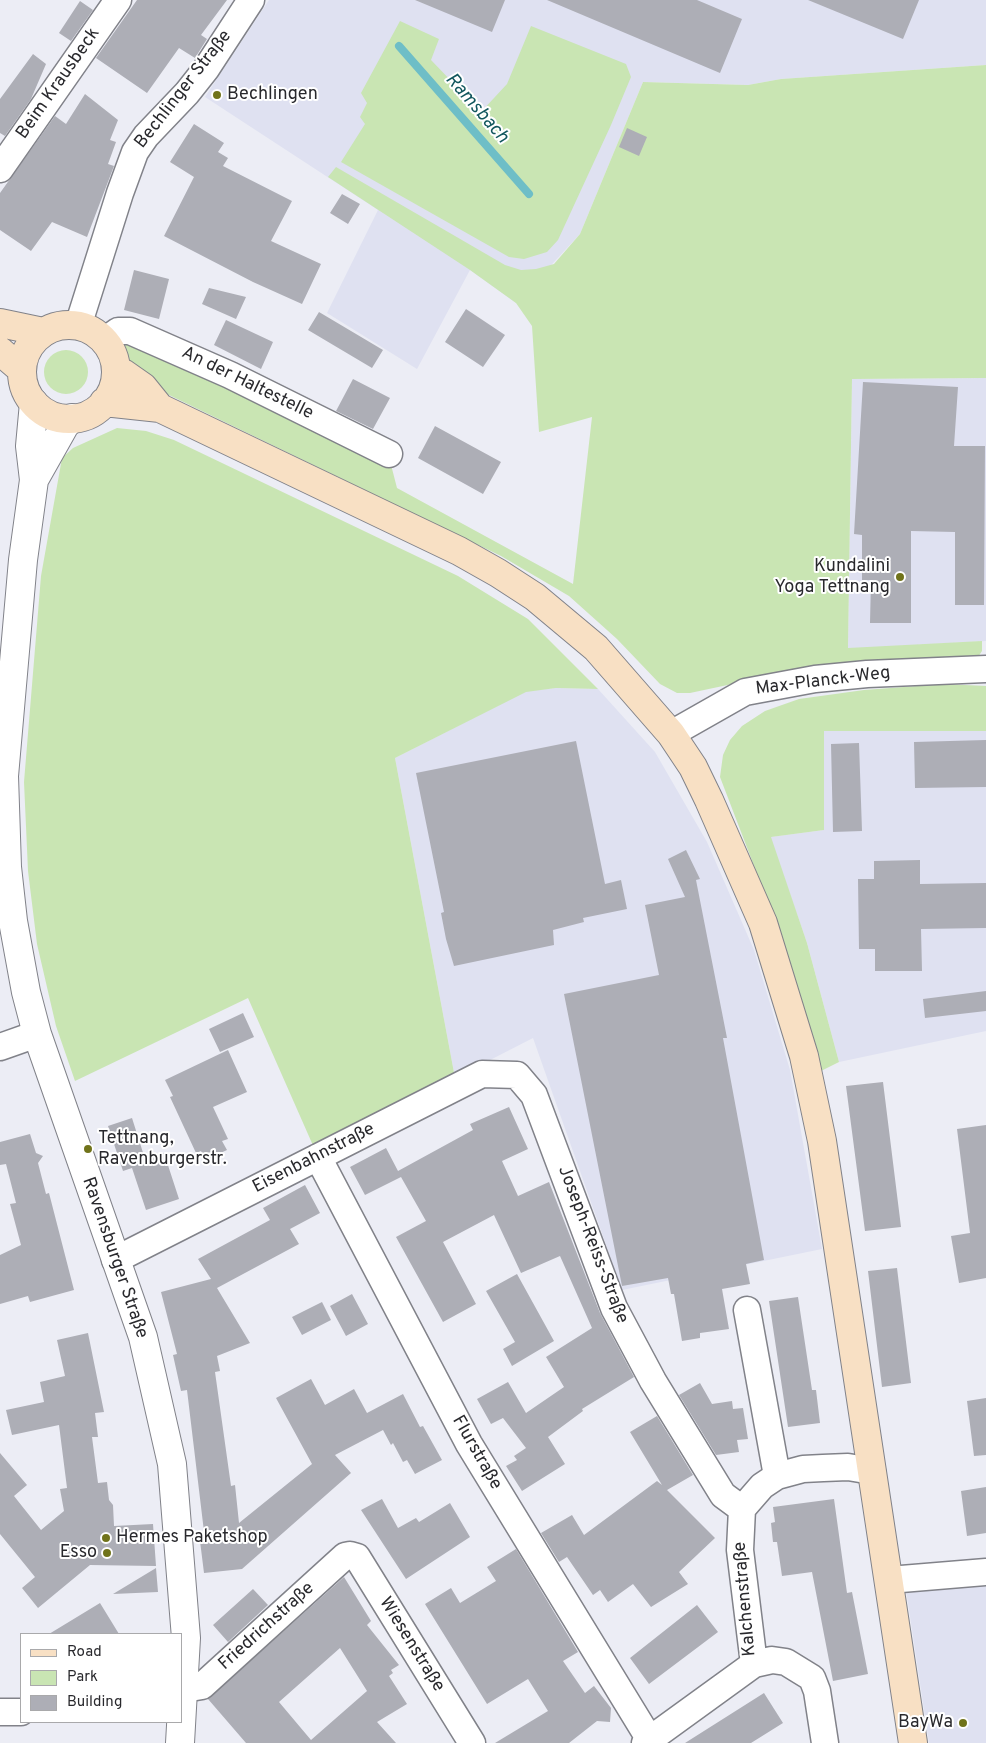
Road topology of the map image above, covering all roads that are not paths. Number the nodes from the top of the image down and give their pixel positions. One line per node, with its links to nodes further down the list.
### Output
1 (118, 0): 3 (street, Beim Krausbeck)
2 (251, 0): 5 (street, Bechlinger Straße)
3 (0, 169)
4 (0, 323): 6 (main road)
5 (78, 326): 6 (main road); 7 (main road)
6 (43, 332): 9 (main road)
7 (104, 341): 10 (main road); 15 (street, An der Haltestelle)
8 (0, 350): 9 (main road)
9 (22, 370): 12 (main road)
10 (116, 370): 11 (main road); 13 (main road)
11 (104, 402): 13 (main road); 14 (main road)
12 (34, 403): 14 (main road); 16 (street, Ravensburger Straße)
13 (160, 408): 18 (main road)
14 (72, 418): 16 (street, Ravensburger Straße)
15 (389, 454)
16 (34, 480): 19 (street, Ravensburger Straße)
17 (986, 669): 18 (street, Max-Planck-Weg)
18 (671, 734): 26 (main road)
19 (4, 867): 20 (street, Ravensburger Straße)
20 (37, 1034): 21 (street); 24 (street, Ravensburger Straße)
21 (0, 1047)
22 (517, 1075): 23 (street, Eisenbahnstraße); 28 (street, Joseph-Reiss-Straße)
23 (318, 1157): 24 (street, Eisenbahnstraße); 36 (street, Flurstraße)
24 (115, 1260): 33 (street, Ravensburger Straße)
25 (747, 1310): 27 (street)
26 (872, 1471): 27 (street); 31 (main road)
27 (777, 1476): 28 (street)
28 (742, 1509): 32 (street, Kalchenstraße)
29 (345, 1556): 33 (street, Friedrichstraße); 38 (street, Wiesenstraße)
30 (986, 1572): 31 (street)
31 (889, 1580): 40 (main road)
32 (754, 1664): 36 (street, Kalchenstraße); 39 (street)
33 (183, 1706): 37 (street, Ravensburger Straße)
34 (0, 1712): 35 (street)
35 (20, 1712)
36 (647, 1741)
37 (182, 1743)
38 (472, 1743)
39 (825, 1743)
40 (913, 1743)

